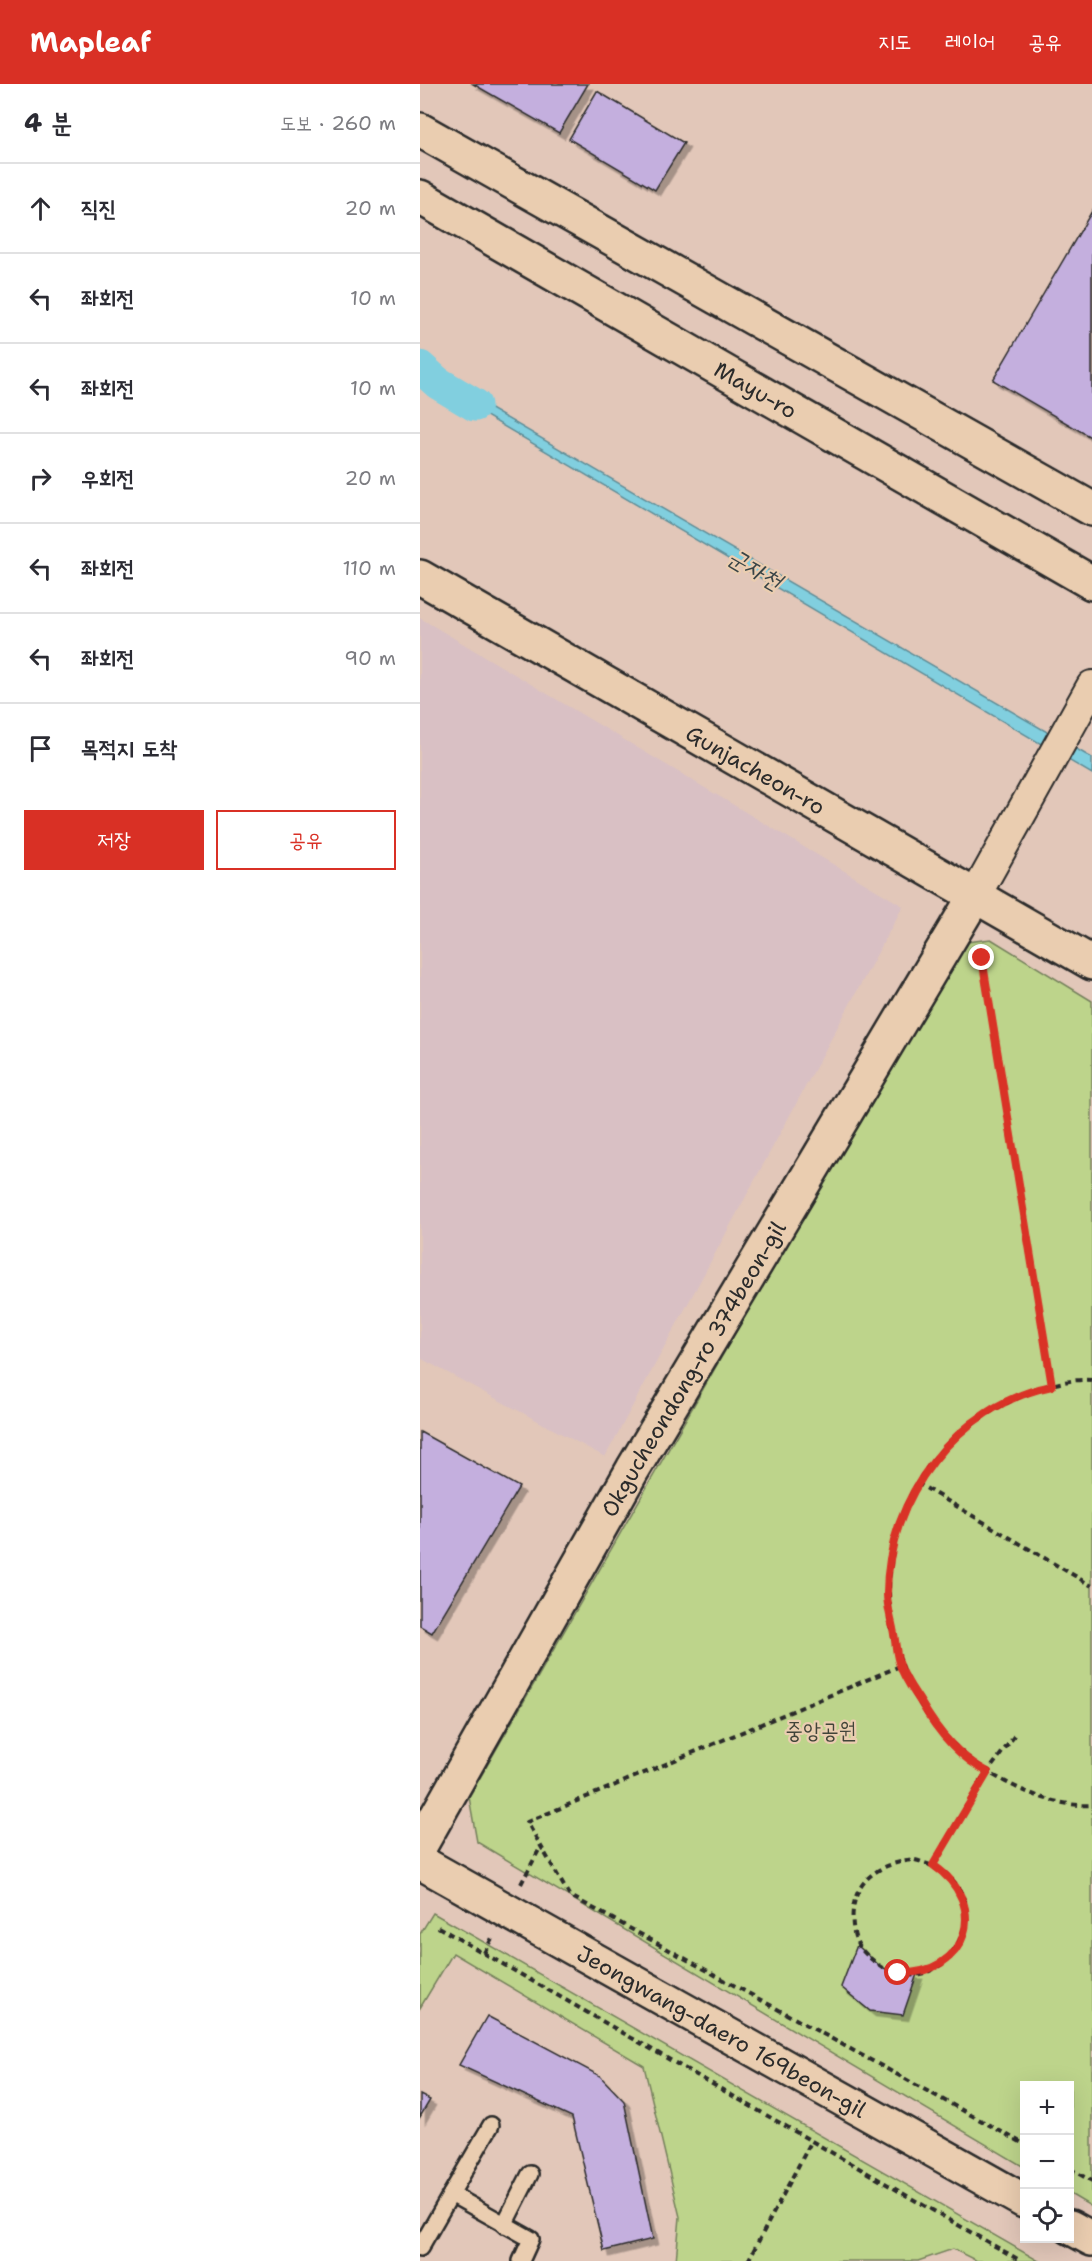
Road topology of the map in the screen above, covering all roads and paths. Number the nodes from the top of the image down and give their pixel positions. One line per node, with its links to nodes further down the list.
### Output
1 (420, 130): 3 (street)
2 (420, 197): 5 (street, Mayu-ro)
3 (1092, 509)
4 (420, 577): 7 (street, Gunjacheon-ro)
5 (1092, 583)
6 (1092, 686): 7 (street)
7 (975, 896): 9 (street, Gunjacheon-ro); 18 (street, Okgucheondong-ro 374beon-gil)
8 (982, 958): 11 (path)
9 (1092, 963)
10 (1092, 1380): 11 (path)
11 (1052, 1386): 12 (path)
12 (917, 1483): 13 (path); 14 (path)
13 (1092, 1586)
14 (900, 1666): 16 (path); 24 (path)
15 (1015, 1735): 16 (path)
16 (988, 1772): 17 (path); 20 (path)
17 (1092, 1805)
18 (420, 1846)
19 (420, 1862): 29 (street, Jeongwang-daero 169beon-gil)
20 (933, 1865): 20 (path)
21 (438, 1927): 23 (path)
22 (491, 2125): 28 (lane)
23 (811, 2142): 35 (path); 36 (path)
24 (1020, 2142)
25 (1074, 2171): 27 (path)
26 (530, 2174): 30 (lane)
27 (1092, 2181)
28 (451, 2194): 30 (lane); 33 (lane)
29 (1020, 2199)
30 (504, 2225): 34 (lane)
31 (1074, 2229): 32 (street)
32 (1092, 2239)
33 (420, 2248)
34 (521, 2261)
35 (748, 2261)
36 (1021, 2261)

